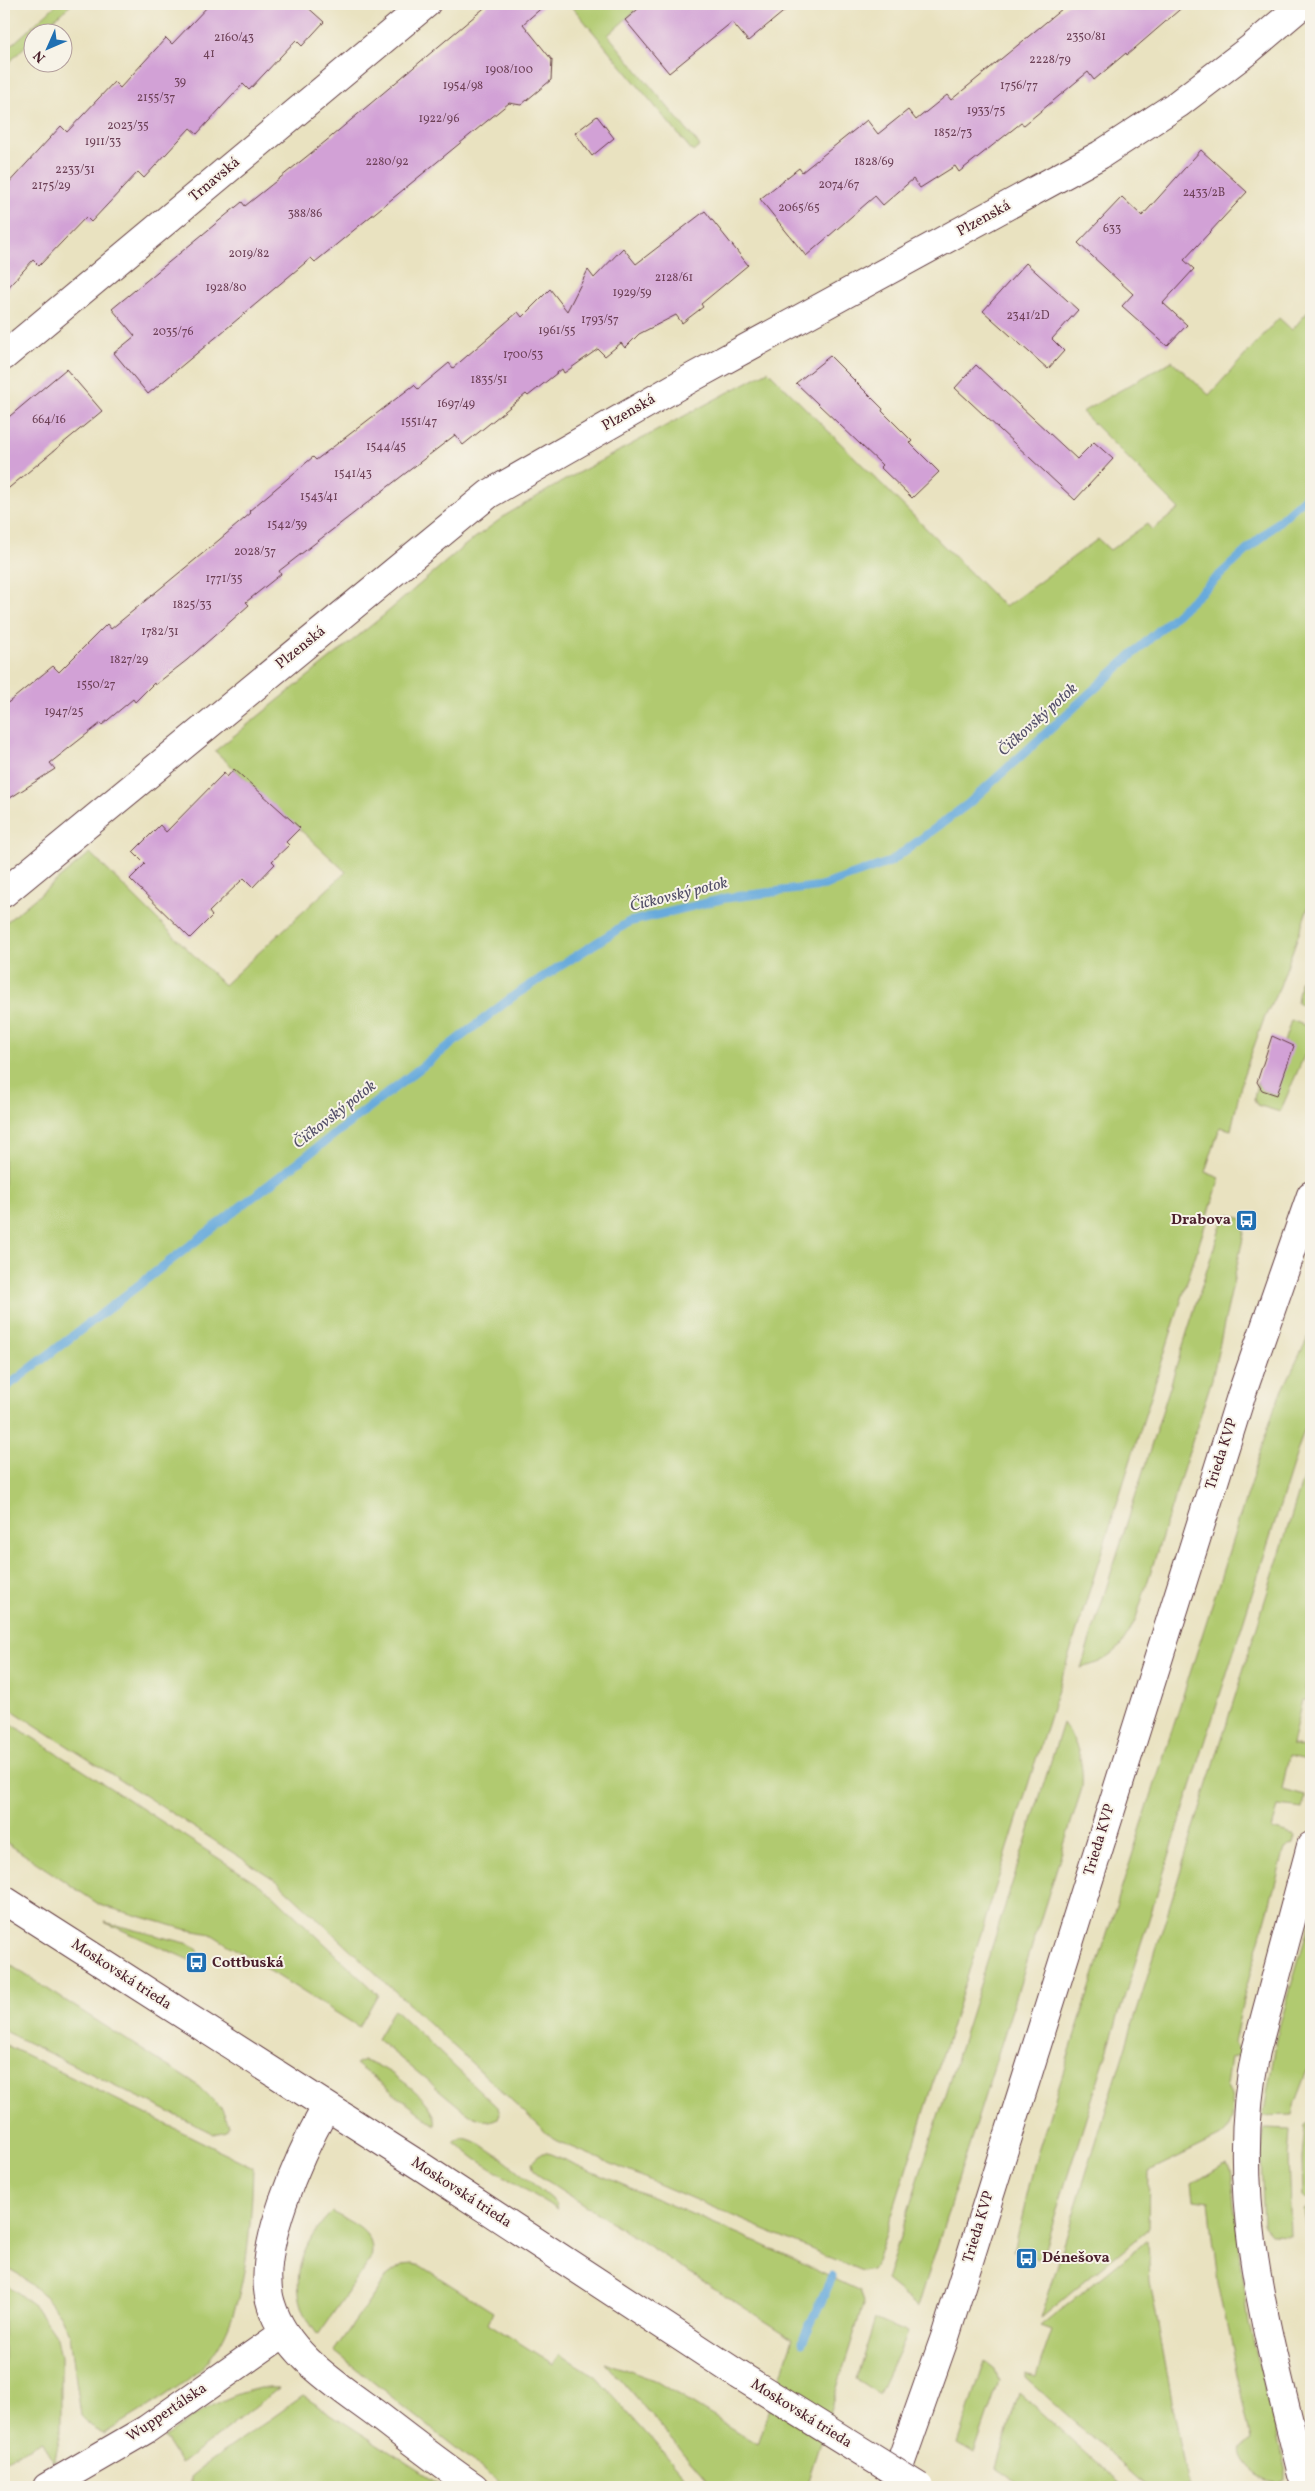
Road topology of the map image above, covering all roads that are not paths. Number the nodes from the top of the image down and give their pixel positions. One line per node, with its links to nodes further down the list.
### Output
1 (426, 4): 3 (street, Trnavská)
2 (1303, 4): 4 (street, Plzenská)
3 (4, 356)
4 (4, 893)
5 (1311, 1194): 12 (street, Trieda KVP)
6 (1311, 1846): 14 (street)
7 (4, 1900): 8 (street, Moskovská trieda)
8 (326, 2106): 9 (street); 13 (street, Moskovská trieda, bridge)
9 (284, 2333): 10 (street, Wuppertálska); 11 (street)
10 (47, 2487)
11 (474, 2487)
12 (892, 2487)
13 (919, 2487)
14 (1307, 2487)

